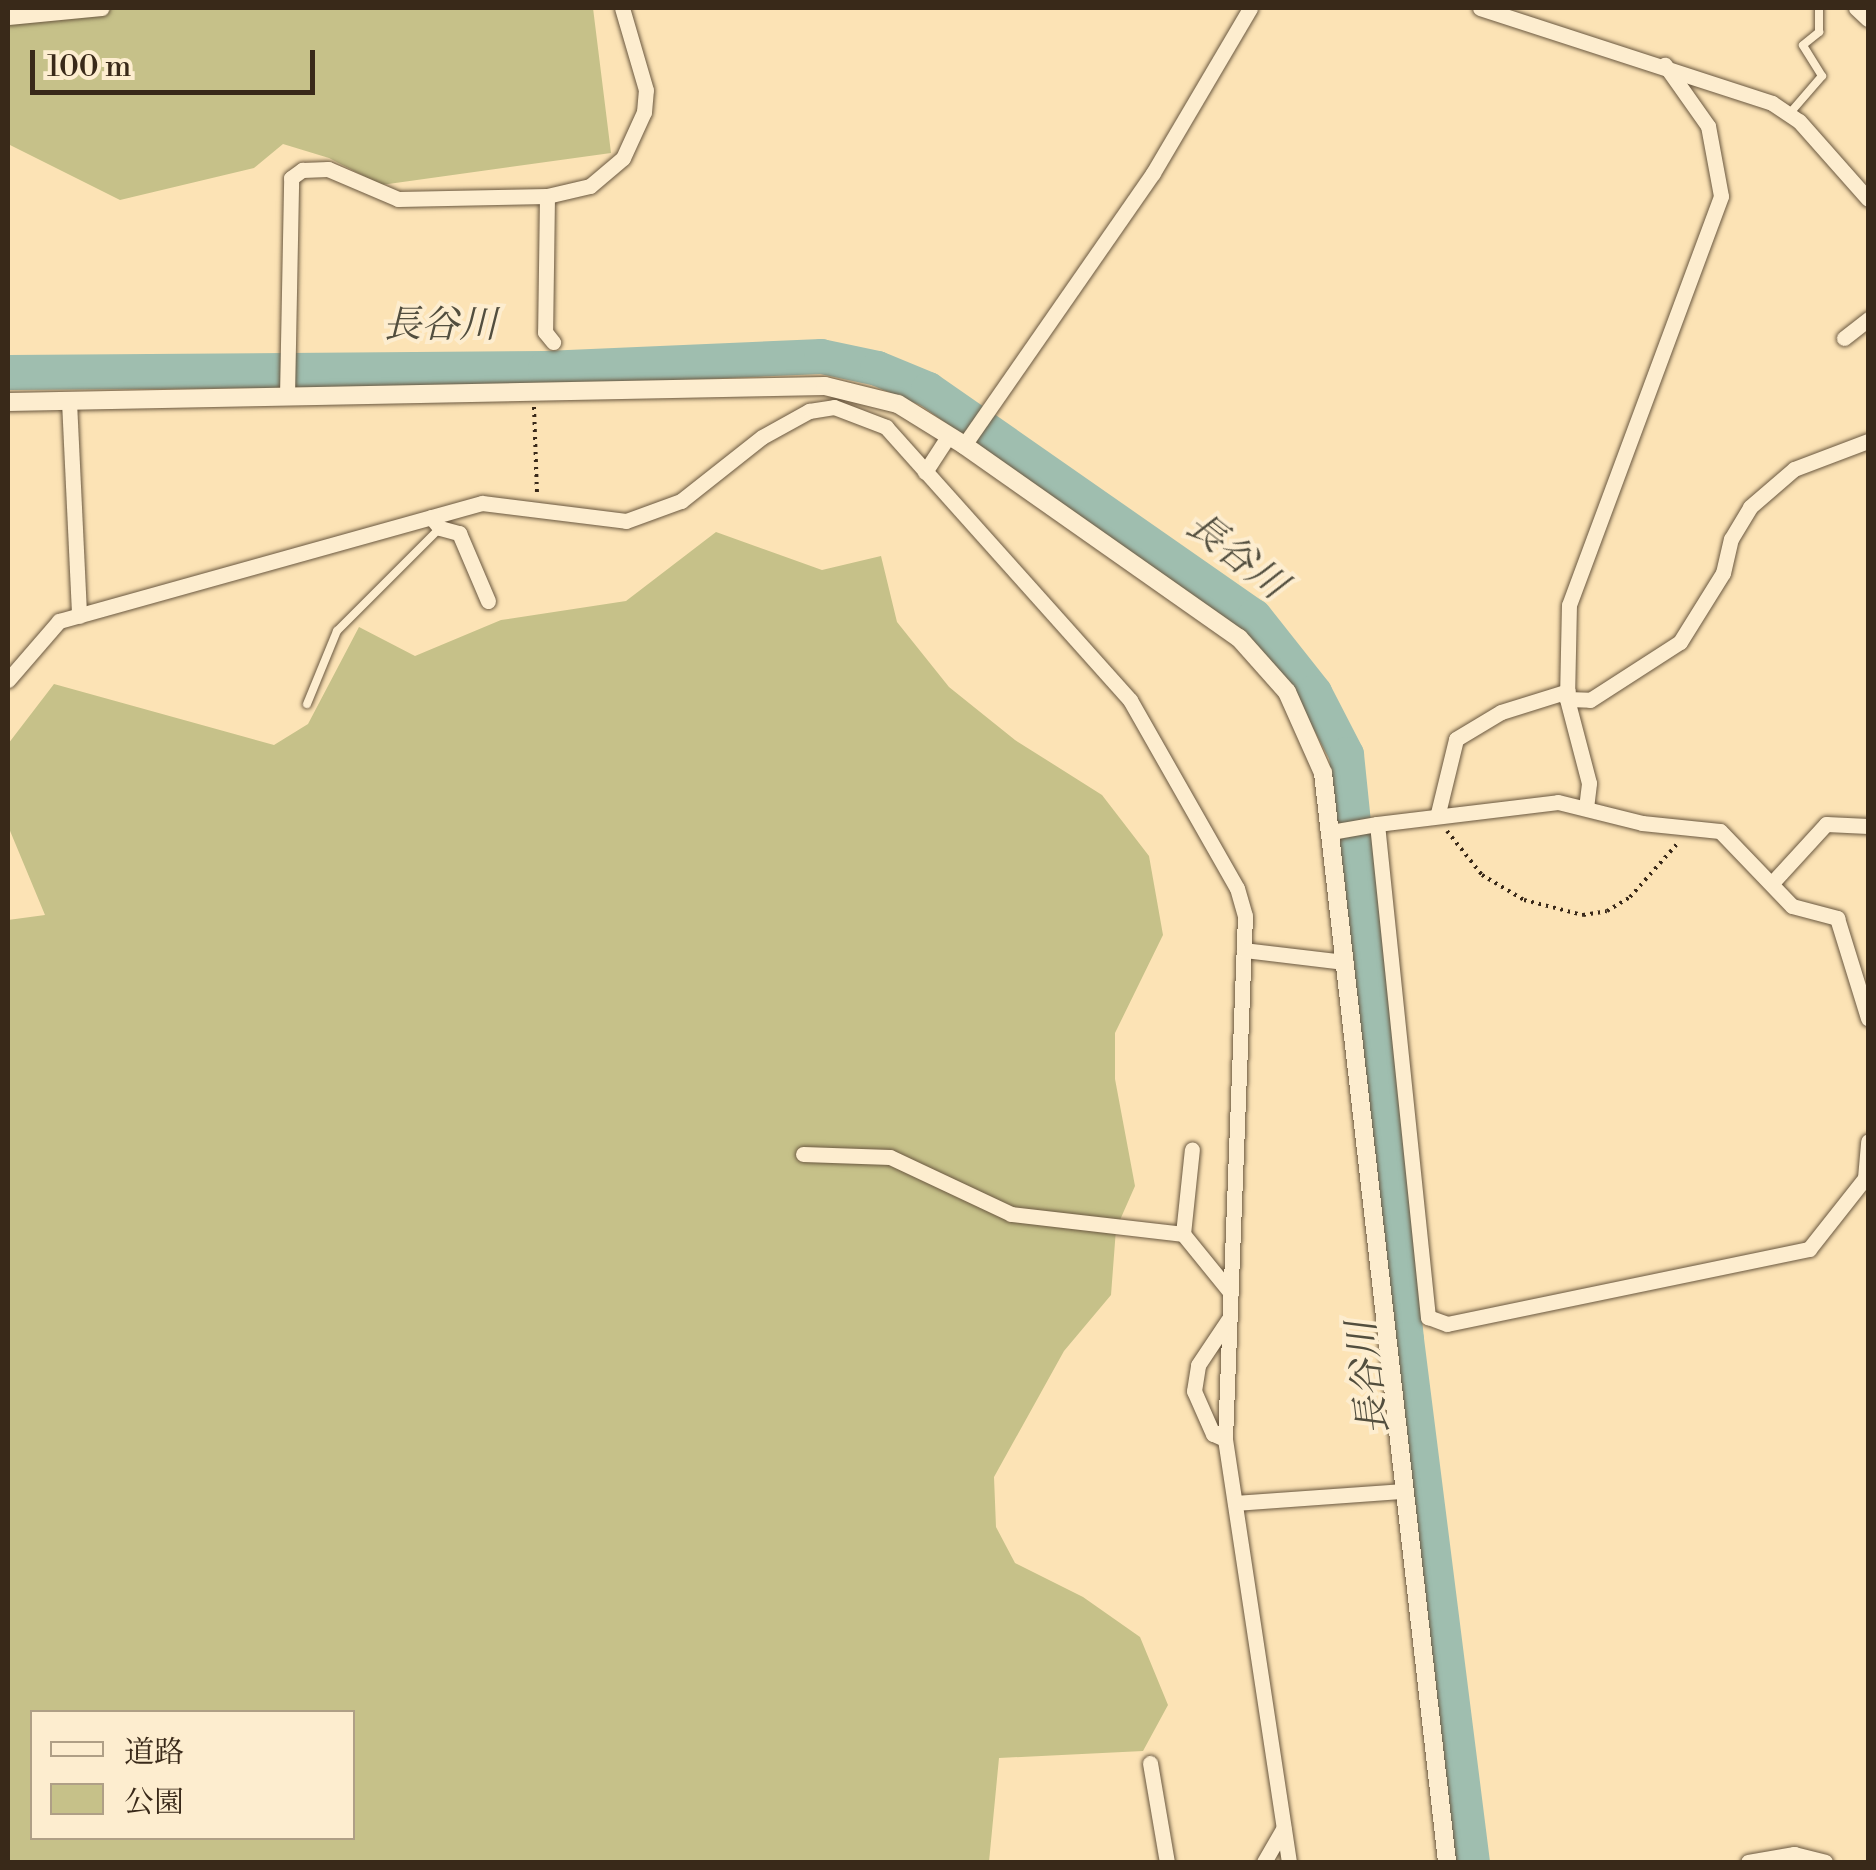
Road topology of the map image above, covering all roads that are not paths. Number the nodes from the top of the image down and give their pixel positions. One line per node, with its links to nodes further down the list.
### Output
1 (102, 8): 7 (street)
2 (622, 8): 11 (street)
3 (1250, 8): 19 (street)
4 (1480, 8): 9 (street)
5 (1819, 8): 10 (lane)
6 (1856, 8): 8 (street)
7 (8, 17)
8 (1868, 19)
9 (1665, 65): 10 (street); 26 (street)
10 (1790, 113): 12 (street)
11 (547, 196): 15 (street); 16 (street)
12 (1868, 199)
13 (1868, 320): 14 (street)
14 (1844, 338)
15 (553, 342)
16 (286, 396): 17 (street); 19 (street)
17 (69, 401): 18 (street); 24 (street)
18 (8, 402)
19 (956, 440): 21 (street); 32 (street)
20 (1868, 441): 26 (street)
21 (925, 472): 22 (street); 34 (street)
22 (435, 523): 23 (street); 24 (street); 27 (lane)
23 (488, 601)
24 (80, 616): 25 (street)
25 (8, 680)
26 (1568, 695): 28 (street); 29 (street)
27 (307, 704)
28 (1586, 808): 29 (street); 33 (street)
29 (1434, 814): 30 (street)
30 (1377, 824): 32 (street); 37 (street)
31 (1868, 826): 33 (street)
32 (1331, 832): 35 (street)
33 (1772, 884): 36 (street)
34 (1244, 950): 35 (street); 41 (street)
35 (1345, 962): 44 (street)
36 (1868, 1018)
37 (1868, 1141)
38 (1192, 1149): 40 (street)
39 (804, 1154): 40 (street)
40 (1183, 1234): 41 (street)
41 (1230, 1293): 42 (street)
42 (1230, 1316): 43 (street); 43 (street)
43 (1225, 1439): 45 (street)
44 (1404, 1491): 45 (street); 51 (street)
45 (1235, 1502): 47 (street)
46 (1150, 1763): 48 (street)
47 (1284, 1828): 49 (street); 50 (street)
48 (1167, 1862)
49 (1264, 1862)
50 (1290, 1862)
51 (1447, 1862)
52 (1748, 1862): 53 (street)
53 (1825, 1862)

